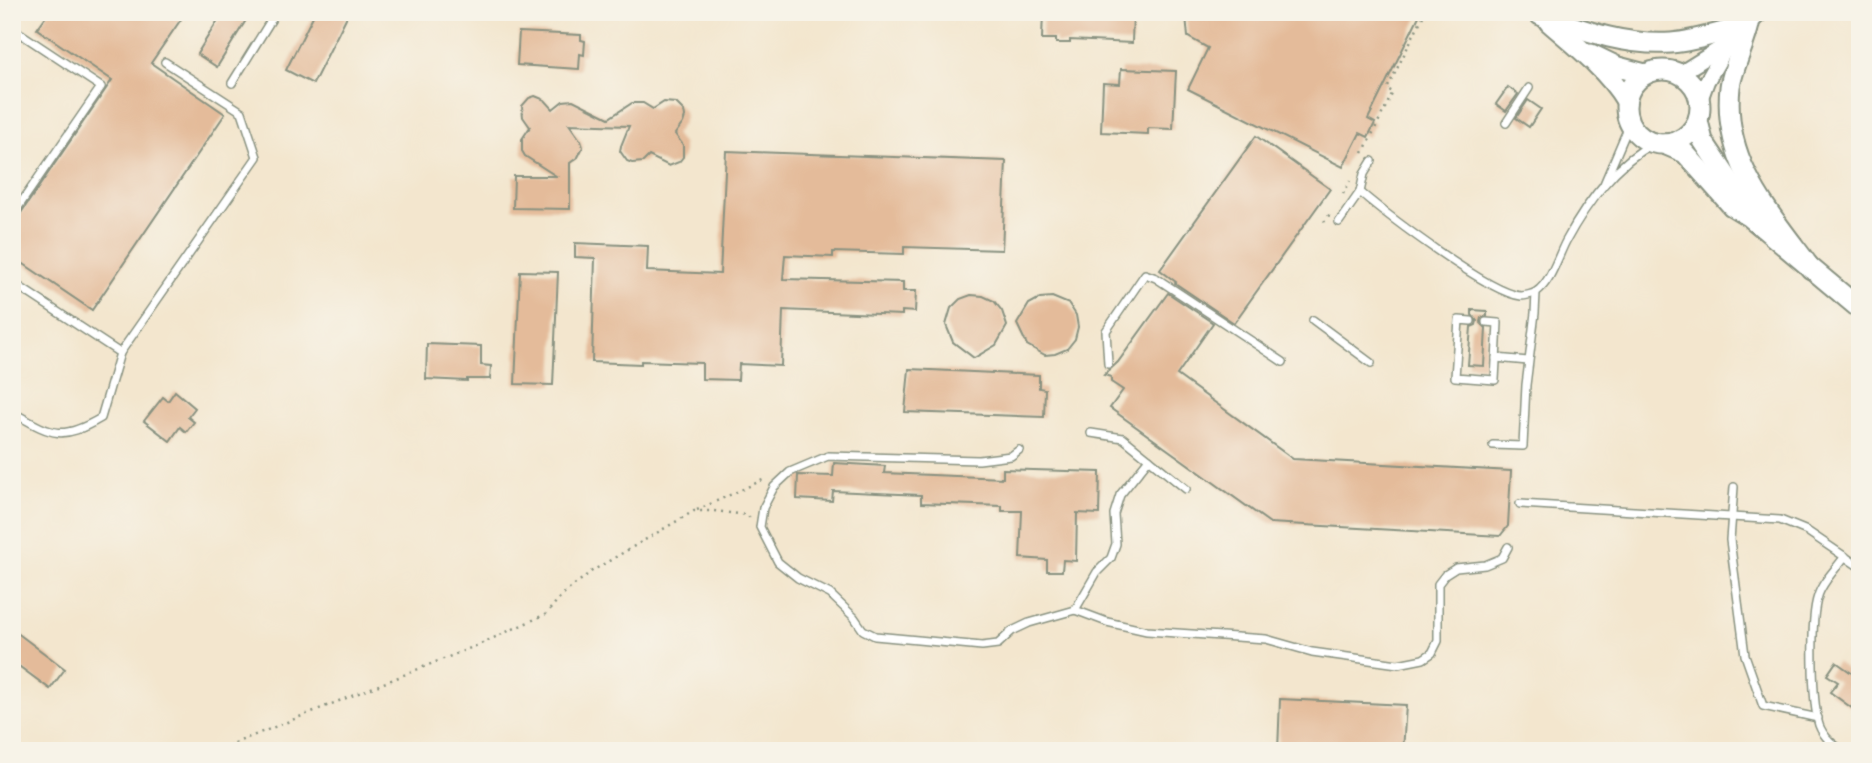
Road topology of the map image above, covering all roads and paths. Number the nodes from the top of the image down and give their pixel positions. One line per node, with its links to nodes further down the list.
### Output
1 (276, 12): 11 (lane)
2 (1424, 12): 19 (path)
3 (1539, 14): 4 (main road); 7 (main road)
4 (1756, 18): 6 (street); 30 (main road)
5 (12, 28): 26 (lane)
6 (1729, 43): 9 (street); 13 (street)
7 (1578, 48): 10 (main road); 14 (main road)
8 (165, 62): 37 (lane)
9 (1681, 73): 10 (main road); 13 (main road)
10 (1646, 74): 14 (main road)
11 (232, 83)
12 (1530, 88): 16 (lane)
13 (1700, 100): 15 (main road)
14 (1626, 101): 17 (main road)
15 (1698, 121): 18 (main road); 27 (main road)
16 (1506, 123)
17 (1630, 123): 18 (main road); 22 (lane)
18 (1659, 143): 22 (lane); 27 (main road)
19 (1361, 158)
20 (1372, 161): 23 (lane)
21 (1352, 178): 24 (path)
22 (1602, 188): 32 (lane)
23 (1360, 192): 29 (lane); 32 (lane)
24 (1342, 196)
25 (1330, 214): 28 (path)
26 (12, 216)
27 (1750, 217): 30 (main road)
28 (1324, 222)
29 (1339, 222)
30 (1811, 269): 33 (main road)
31 (12, 282): 37 (lane)
32 (1536, 293): 39 (lane)
33 (1860, 309)
34 (1313, 320): 41 (lane)
35 (1471, 321): 38 (lane)
36 (1486, 322): 38 (lane)
37 (120, 353): 43 (lane)
38 (1496, 358): 39 (lane)
39 (1528, 361): 45 (lane)
40 (1283, 362): 42 (lane)
41 (1371, 363)
42 (1108, 364)
43 (12, 412)
44 (1091, 433): 47 (lane)
45 (1493, 445)
46 (1019, 450): 48 (lane)
47 (1149, 460): 50 (lane); 58 (lane)
48 (790, 472): 52 (path); 54 (lane)
49 (1734, 488): 53 (lane)
50 (1186, 489)
51 (1521, 504): 53 (lane)
52 (694, 511): 54 (path); 60 (path)
53 (1732, 516): 56 (lane); 59 (lane)
54 (760, 527): 58 (lane)
55 (1508, 547): 58 (lane)
56 (1845, 556): 57 (lane); 59 (lane)
57 (1860, 567)
58 (1075, 610)
59 (1818, 718): 61 (lane)
60 (215, 751)
61 (1845, 751)

